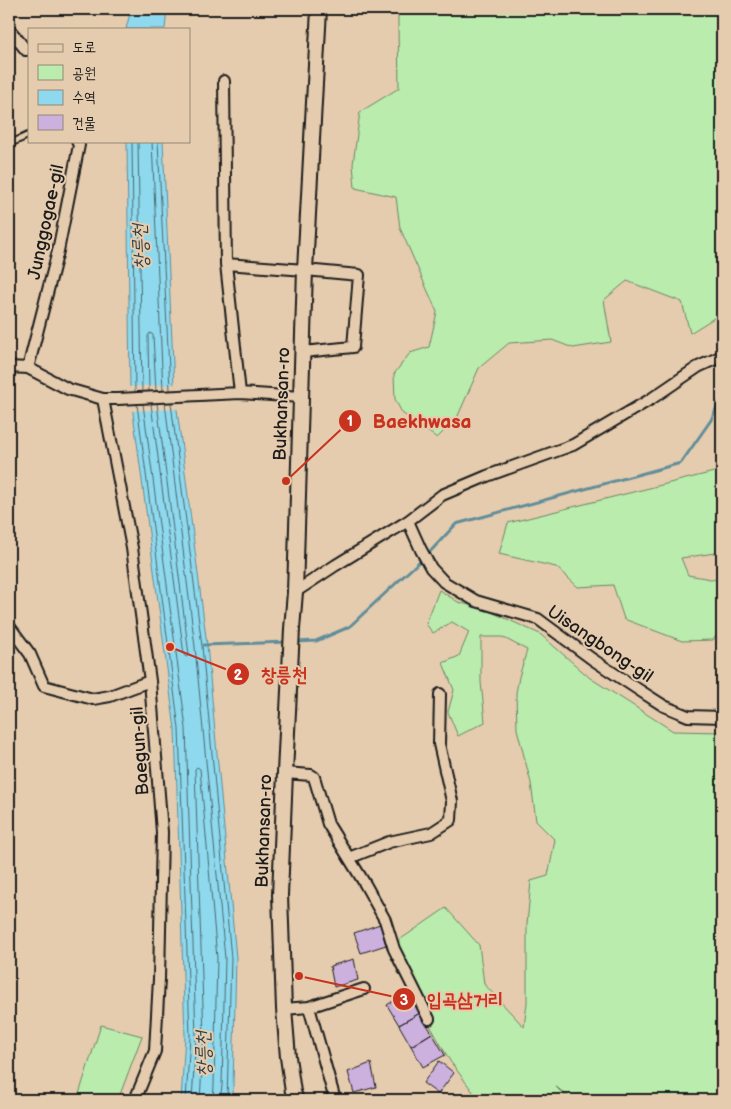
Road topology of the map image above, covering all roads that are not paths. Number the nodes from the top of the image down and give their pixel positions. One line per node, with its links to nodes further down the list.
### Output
1 (319, 9): 9 (main road, Bukhansan-ro)
2 (9, 29): 3 (street)
3 (28, 50)
4 (224, 81): 8 (street)
5 (28, 135): 7 (lane)
6 (78, 142): 13 (street, Junggogae-gil)
7 (9, 144)
8 (226, 264): 9 (street); 14 (street)
9 (306, 270): 10 (main road, Bukhansan-ro); 10 (street)
10 (303, 352): 15 (main road, Bukhansan-ro)
11 (722, 356): 17 (street)
12 (9, 367): 13 (street)
13 (28, 368): 16 (street)
14 (240, 393): 15 (street); 16 (street)
15 (302, 397): 18 (main road, Bukhansan-ro)
16 (103, 399): 20 (street, Baegun-gil)
17 (408, 521): 18 (street); 22 (street, Uisangbong-gil)
18 (295, 592): 23 (main road, Bukhansan-ro)
19 (9, 626): 20 (street)
20 (150, 681): 30 (street, Baegun-gil)
21 (440, 694): 24 (street)
22 (722, 717)
23 (285, 773): 24 (street); 27 (main road, Bukhansan-ro)
24 (349, 858): 28 (street)
25 (364, 989): 26 (street)
26 (309, 1007): 27 (street); 31 (street)
27 (284, 1009): 29 (main road, Bukhansan-ro)
28 (429, 1019)
29 (294, 1098)
30 (135, 1100)
31 (335, 1100)

